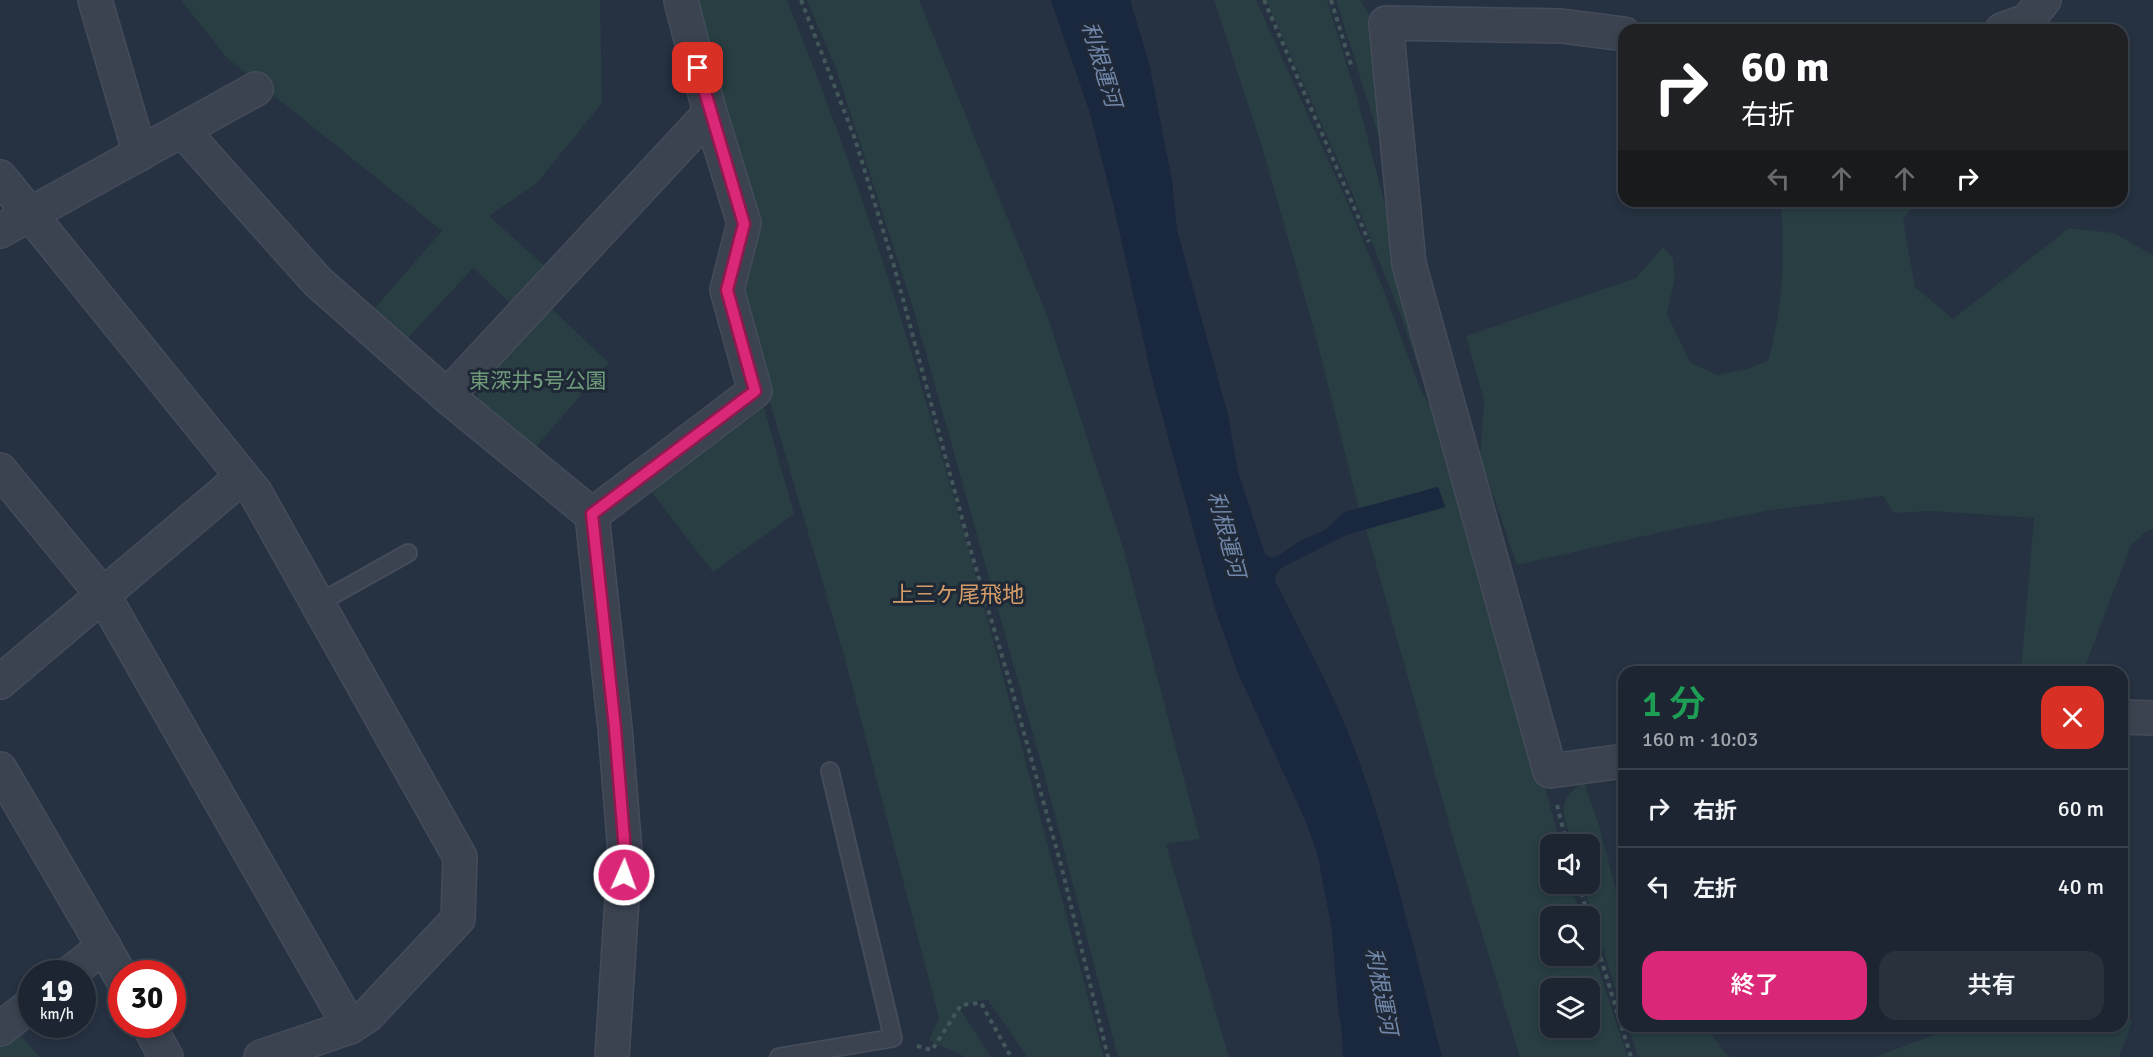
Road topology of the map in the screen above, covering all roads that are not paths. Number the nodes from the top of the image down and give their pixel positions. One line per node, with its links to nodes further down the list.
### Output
1 (95, 0): 9 (street)
2 (2044, 0): 4 (street)
3 (681, 1): 7 (street)
4 (2019, 24)
5 (1618, 32): 23 (street)
6 (256, 89): 8 (street)
7 (710, 112): 13 (street); 16 (street)
8 (183, 131): 9 (street); 13 (street)
9 (140, 154): 11 (street)
10 (0, 177): 11 (street)
11 (31, 215): 12 (street); 15 (street)
12 (0, 231)
13 (447, 396): 16 (street)
14 (0, 470): 18 (street)
15 (242, 477): 18 (street); 19 (street)
16 (592, 514): 35 (street)
17 (408, 553): 19 (lane)
18 (104, 595): 20 (street); 30 (street)
19 (316, 604): 30 (street)
20 (0, 682)
21 (2128, 717): 22 (street)
22 (2153, 718)
23 (1618, 762)
24 (0, 769): 26 (street)
25 (830, 771): 36 (lane)
26 (104, 946): 27 (street); 28 (street)
27 (86, 960)
28 (112, 960)
29 (18, 1015): 31 (street)
30 (350, 1027): 34 (street)
31 (0, 1029)
32 (156, 1038): 33 (street)
33 (166, 1057)
34 (261, 1057)
35 (612, 1057)
36 (779, 1057)

